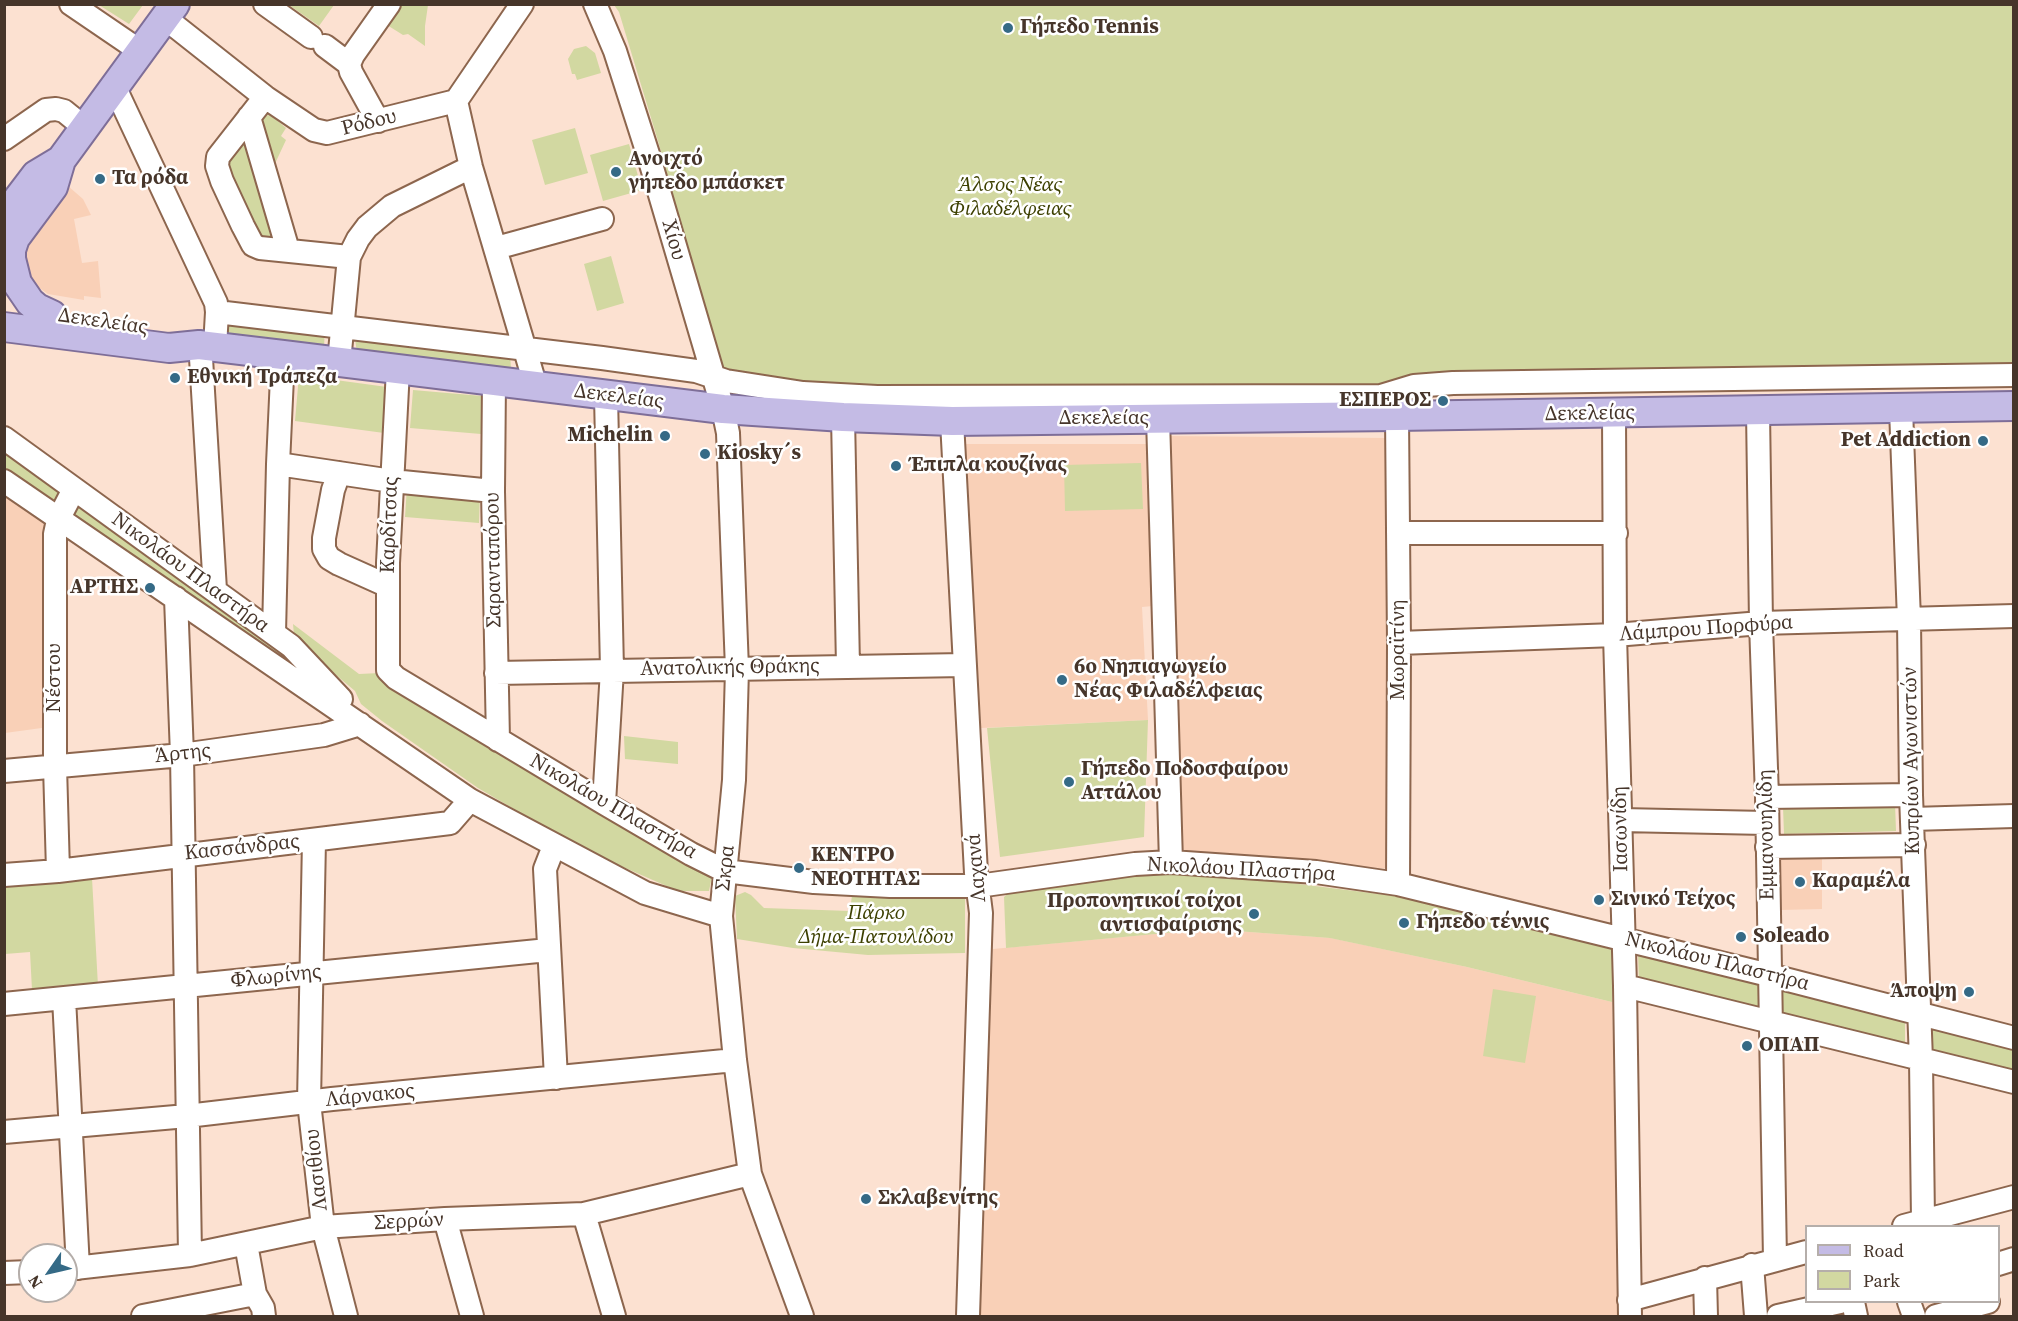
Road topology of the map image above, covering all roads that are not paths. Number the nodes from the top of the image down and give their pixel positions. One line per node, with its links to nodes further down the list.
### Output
1 (71, 4): 7 (street)
2 (265, 4): 8 (street)
3 (389, 4): 8 (street)
4 (522, 4): 11 (street)
5 (595, 4): 33 (street, Χίου)
6 (170, 11): 7 (main road); 10 (street, Ρόδου)
7 (140, 51): 9 (main road)
8 (350, 64): 13 (street)
9 (115, 88): 14 (main road); 23 (street)
10 (265, 98): 12 (street); 13 (street, Ρόδου)
11 (456, 101): 13 (street, Ρόδου); 16 (street)
12 (249, 117): 20 (street); 20 (street)
13 (378, 121)
14 (84, 128): 15 (street); 18 (main road)
15 (9, 132)
16 (471, 166): 19 (street); 21 (street)
17 (602, 219): 19 (street)
18 (8, 236): 24 (main road)
19 (496, 248): 27 (street)
20 (288, 250): 21 (street)
21 (349, 256): 25 (street)
22 (4, 309): 24 (main road, Δεκελείας)
23 (217, 312): 25 (street); 28 (street)
24 (52, 315): 28 (main road, Δεκελείας)
25 (343, 326): 27 (street); 30 (street)
26 (4, 327): 28 (main road, Δεκελείας)
27 (525, 348): 33 (street); 35 (street)
28 (205, 350): 29 (main road, Δεκελείας); 57 (street)
29 (283, 355): 30 (main road, Δεκελείας); 47 (street)
30 (339, 362): 31 (main road, Δεκελείας)
31 (398, 369): 34 (main road, Δεκελείας); 50 (street, Καρδίτσας)
32 (2013, 375): 33 (street)
33 (712, 376): 38 (street, Χίου)
34 (494, 381): 35 (main road, Δεκελείας); 52 (street, Σαρανταπόρου)
35 (536, 387): 36 (main road, Δεκελείας)
36 (606, 396): 38 (main road, Δεκελείας); 68 (street)
37 (2013, 406): 39 (main road, Δεκελείας)
38 (723, 409): 43 (main road, Δεκελείας); 67 (street, Σκρα)
39 (1901, 409): 40 (main road, Δεκελείας); 60 (street, Κυπρίων Αγωνιστών)
40 (1758, 411): 41 (main road, Δεκελείας); 61 (street, Εμμανουηλίδη)
41 (1614, 413): 42 (main road, Δεκελείας); 55 (street, Ιασωνίδη)
42 (1397, 416): 44 (main road, Δεκελείας); 54 (street, Μωραϊτίνη)
43 (843, 417): 45 (main road, Δεκελείας); 66 (street)
44 (1158, 418): 45 (main road, Δεκελείας); 89 (street)
45 (952, 421): 65 (street, Λαχανά)
46 (4, 438): 51 (street, Νικολάου Πλαστήρα)
47 (278, 464): 48 (street); 62 (street)
48 (339, 473): 50 (street); 56 (street)
49 (4, 481): 53 (street, Νικολάου Πλαστήρα)
50 (392, 481): 52 (street); 56 (street, Καρδίτσας)
51 (74, 489): 53 (street, Νέστου); 57 (street, Νικολάου Πλαστήρα)
52 (493, 491): 69 (street, Σαρανταπόρου)
53 (58, 520): 58 (street, Νικολάου Πλαστήρα); 74 (street, Νέστου)
54 (1398, 533): 55 (street); 64 (street, Μωραϊτίνη)
55 (1616, 533): 63 (street, Ιασωνίδη)
56 (388, 586): 70 (street, Καρδίτσας)
57 (215, 590): 62 (street, Νικολάου Πλαστήρα)
58 (176, 598): 71 (street, Νικολάου Πλαστήρα); 73 (street)
59 (2013, 616): 60 (street, Λάμπρου Πορφύρα)
60 (1909, 620): 61 (street, Λάμπρου Πορφύρα); 76 (street, Κυπρίων Αγωνιστών)
61 (1761, 623): 63 (street, Λάμπρου Πορφύρα); 77 (street, Εμμανουηλίδη)
62 (274, 633): 71 (street, Νικολάου Πλαστήρα)
63 (1615, 635): 64 (street, Λάμπρου Πορφύρα); 82 (street, Ιασωνίδη)
64 (1399, 643): 93 (street, Μωραϊτίνη)
65 (964, 664): 66 (street, Ανατολικής Θράκης); 94 (street, Λαχανά)
66 (848, 666): 67 (street, Ανατολικής Θράκης)
67 (737, 669): 68 (street, Ανατολικής Θράκης); 91 (street, Σκρα)
68 (612, 670): 69 (street, Ανατολικής Θράκης); 79 (street)
69 (496, 673): 72 (street, Σαρανταπόρου)
70 (396, 678): 72 (street, Νικολάου Πλαστήρα)
71 (360, 724): 73 (street, Άρτης); 78 (street, Νικολάου Πλαστήρα)
72 (498, 740): 79 (street, Νικολάου Πλαστήρα)
73 (182, 755): 74 (street, Άρτης); 88 (street)
74 (56, 766): 75 (street, Άρτης); 90 (street, Νέστου)
75 (4, 771)
76 (1911, 795): 77 (street); 81 (street, Κυπρίων Αγωνιστών)
77 (1767, 798): 83 (street, Εμμανουηλίδη)
78 (470, 800): 84 (street, Κασσάνδρας); 86 (street, Νικολάου Πλαστήρα)
79 (604, 803): 91 (street, Νικολάου Πλαστήρα)
80 (2013, 816): 81 (street)
81 (1912, 819): 85 (street, Κυπρίων Αγωνιστών)
82 (1621, 820): 83 (street); 96 (street, Ιασωνίδη)
83 (1766, 823): 87 (street, Εμμανουηλίδη)
84 (314, 840): 88 (street, Κασσάνδρας); 98 (street, Λασιθίου)
85 (1914, 845): 87 (street); 104 (street, Κυπρίων Αγωνιστών)
86 (554, 846): 95 (street, Νικολάου Πλαστήρα); 97 (street)
87 (1767, 847): 99 (street, Εμμανουηλίδη)
88 (183, 854): 90 (street, Κασσάνδρας); 100 (street)
89 (1172, 862): 93 (street, Νικολάου Πλαστήρα); 94 (street, Νικολάου Πλαστήρα)
90 (58, 871): 92 (street, Κασσάνδρας)
91 (725, 871): 94 (street, Νικολάου Πλαστήρα); 95 (street, Σκρα)
92 (4, 875)
93 (1398, 885): 96 (street, Νικολάου Πλαστήρα)
94 (978, 886): 139 (street, Λαχανά)
95 (721, 916): 107 (street, Σκρα)
96 (1623, 939): 99 (street, Νικολάου Πλαστήρα); 101 (street, Ιασωνίδη)
97 (548, 950): 98 (street, Φλωρίνης); 109 (street)
98 (312, 974): 100 (street, Φλωρίνης); 111 (street, Λασιθίου)
99 (1769, 975): 104 (street, Νικολάου Πλαστήρα); 105 (street, Εμμανουηλίδη)
100 (185, 986): 102 (street, Φλωρίνης); 112 (street)
101 (1625, 986): 105 (street); 132 (street, Ιασωνίδη)
102 (64, 998): 103 (street, Φλωρίνης); 113 (street)
103 (4, 1004)
104 (1919, 1015): 106 (street, Νικολάου Πλαστήρα); 108 (street, Κυπρίων Αγωνιστών)
105 (1770, 1023): 108 (street); 125 (street, Εμμανουηλίδη)
106 (2013, 1038)
107 (735, 1060): 109 (street, Λάρνακος); 115 (street, Σκρα)
108 (1921, 1060): 110 (street); 119 (street, Κυπρίων Αγωνιστών)
109 (556, 1078): 111 (street, Λάρνακος)
110 (2013, 1082)
111 (309, 1102): 112 (street, Λάρνακος); 120 (street, Λασιθίου)
112 (187, 1116): 113 (street, Λάρνακος); 124 (street)
113 (70, 1126): 114 (street, Λάρνακος); 121 (street)
114 (4, 1132)
115 (750, 1174): 117 (street, Σερρών); 138 (street, Σκρα)
116 (2013, 1197): 119 (street)
117 (584, 1214): 118 (street, Σερρών); 137 (street)
118 (445, 1219): 120 (street, Σερρών); 136 (street)
119 (1913, 1224)
120 (323, 1227): 122 (street, Σερρών); 135 (street, Λασιθίου)
121 (72, 1243)
122 (246, 1244): 124 (street, Σερρών); 129 (street)
123 (1805, 1251): 125 (street)
124 (189, 1255): 127 (street, Σερρών)
125 (1775, 1259): 126 (street)
126 (1752, 1265): 128 (street); 141 (street)
127 (78, 1268)
128 (1705, 1278): 132 (street); 140 (street)
129 (255, 1294): 133 (street); 134 (street)
130 (1836, 1303): 142 (street)
131 (1985, 1303): 143 (street)
132 (1630, 1308)
133 (144, 1316)
134 (264, 1317)
135 (346, 1317)
136 (472, 1317)
137 (614, 1317)
138 (802, 1317)
139 (968, 1317)
140 (1706, 1317)
141 (1756, 1317)
142 (1778, 1317)
143 (1936, 1317)

